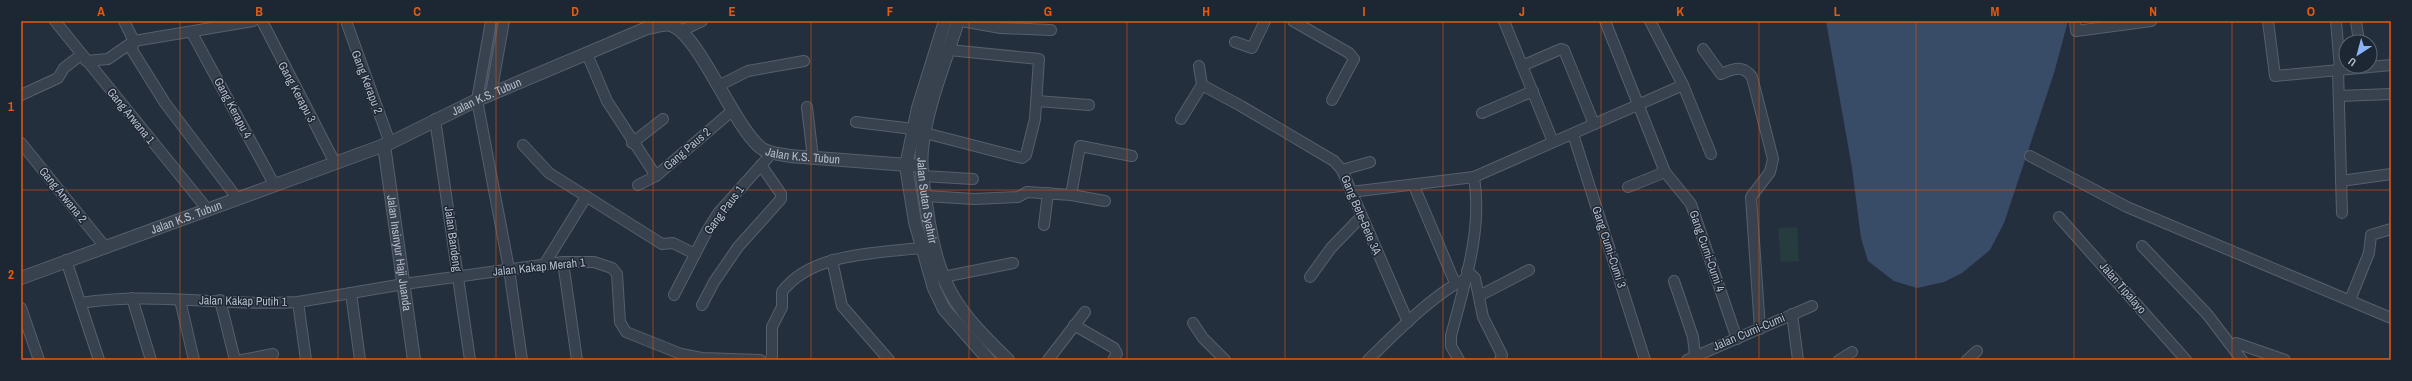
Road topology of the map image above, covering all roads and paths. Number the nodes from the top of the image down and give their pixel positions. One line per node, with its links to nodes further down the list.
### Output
1 (55, 21): 31 (street, Gang Arwana 1)
2 (124, 21): 25 (street)
3 (253, 21): 23 (street)
4 (262, 21): 74 (street, Gang Kerapu 3)
5 (346, 21): 66 (street, Gang Kerapu 2)
6 (491, 21): 47 (street)
7 (504, 21): 43 (street)
8 (702, 21): 21 (street)
9 (945, 21): 60 (street, Jalan Sutan Syahrir)
10 (959, 21): 22 (street); 27 (street, Jalan Sutan Syahrir)
11 (1265, 21): 26 (street)
12 (1293, 21): 48 (street)
13 (1504, 21): 34 (street)
14 (1605, 21): 50 (street, Gang Cumi-Cumi 4)
15 (2075, 21): 16 (street)
16 (2151, 21)
17 (2268, 21): 37 (street)
18 (2336, 21): 29 (street)
19 (2356, 21): 24 (street)
20 (1652, 22): 40 (street)
21 (675, 26): 30 (street, Jalan K.S. Tubun); 41 (street, Jalan K.S. Tubun)
22 (1051, 30)
23 (192, 33): 25 (street); 85 (street, Gang Kerapu 4)
24 (2358, 34)
25 (134, 41): 31 (street); 94 (street)
26 (1235, 42)
27 (949, 50): 49 (street); 61 (street, Jalan Sutan Syahrir)
28 (1703, 50): 139 (street)
29 (2338, 53)
30 (587, 54): 43 (street, Jalan K.S. Tubun); 65 (street)
31 (84, 58): 45 (street); 96 (street, Gang Arwana 1)
32 (804, 61): 41 (street)
33 (1199, 66): 39 (street)
34 (1522, 66): 42 (street); 59 (street)
35 (2378, 66): 36 (street)
36 (2391, 66)
37 (2338, 69)
38 (2339, 74): 46 (street)
39 (1202, 85): 57 (street); 77 (street, Gang Bete-Bete 3A)
40 (1684, 85): 50 (street); 69 (street)
41 (718, 86): 53 (street, Jalan K.S. Tubun)
42 (1533, 91): 54 (street); 63 (street)
43 (491, 94): 47 (street, Jalan K.S. Tubun)
44 (2391, 94): 46 (street)
45 (21, 96)
46 (2339, 96): 84 (street)
47 (477, 100): 55 (street, Jalan K.S. Tubun); 111 (street)
48 (1332, 100)
49 (1038, 101): 51 (street); 61 (street)
50 (1637, 104): 59 (street); 79 (street, Gang Cumi-Cumi 4)
51 (1089, 105)
52 (807, 106): 72 (street)
53 (733, 110): 68 (street, Jalan K.S. Tubun); 81 (street, Gang Paus 2)
54 (1482, 113)
55 (435, 119): 66 (street, Jalan K.S. Tubun); 114 (street, Jalan Bandeng)
56 (663, 119): 65 (street)
57 (1181, 119)
58 (856, 122): 60 (street)
59 (1594, 124): 62 (street)
60 (913, 129): 76 (street, Jalan Sutan Syahrir)
61 (925, 133): 78 (street, Jalan Sutan Syahrir)
62 (1573, 134): 63 (street); 170 (street, Gang Cumi-Cumi 3)
63 (1553, 142): 82 (street)
64 (21, 143): 103 (street, Gang Arwana 2)
65 (632, 143): 81 (street)
66 (387, 144): 74 (street, Jalan K.S. Tubun); 120 (street, Jalan Insinyur Haji Juanda)
67 (523, 145): 93 (street)
68 (772, 153): 72 (street, Jalan K.S. Tubun); 75 (street, Gang Paus 1)
69 (1711, 154)
70 (1132, 156): 91 (street)
71 (2030, 156): 127 (street)
72 (813, 158): 76 (street, Jalan K.S. Tubun)
73 (1370, 162): 77 (street)
74 (334, 163): 85 (street, Jalan K.S. Tubun)
75 (761, 165): 105 (street, Gang Paus 1); 130 (street)
76 (906, 166): 78 (street, Jalan K.S. Tubun); 104 (street, Jalan Sutan Syahrir)
77 (1342, 170): 89 (street, Gang Bete-Bete 3A)
78 (922, 171): 83 (street); 92 (street, Jalan Sutan Syahrir)
79 (1665, 172): 88 (street); 140 (street, Gang Cumi-Cumi 4)
80 (2391, 174): 84 (street)
81 (656, 176): 86 (street, Gang Paus 2)
82 (1474, 177): 87 (street); 113 (street)
83 (973, 179)
84 (2341, 181): 97 (street)
85 (274, 184): 94 (street, Jalan K.S. Tubun)
86 (638, 185)
87 (1414, 186): 89 (street); 119 (street)
88 (1628, 187)
89 (1350, 192): 98 (street, Gang Bete-Bete 3A)
90 (1048, 193): 91 (street); 92 (street); 100 (street)
91 (1072, 195): 95 (street)
92 (925, 196): 115 (street, Jalan Sutan Syahrir)
93 (586, 197): 105 (street); 110 (street)
94 (237, 198): 96 (street, Jalan K.S. Tubun)
95 (1105, 201)
96 (208, 210): 103 (street, Jalan K.S. Tubun)
97 (2342, 213)
98 (1361, 217): 116 (street); 137 (street, Gang Bete-Bete 3A)
99 (2059, 217): 174 (street, Jalan Tipalayo)
100 (1044, 225)
101 (2391, 229): 127 (street)
102 (2142, 246): 175 (street)
103 (106, 248): 106 (street, Jalan K.S. Tubun)
104 (921, 248): 107 (street); 162 (street, Jalan Sutan Syahrir)
105 (695, 254): 122 (street, Gang Paus 1)
106 (66, 260): 117 (street, Jalan K.S. Tubun); 129 (street)
107 (832, 260): 160 (street); 161 (street)
108 (563, 262): 110 (street, Jalan Kakap Merah 1); 146 (street, Jalan Kakap Merah 1); 158 (street)
109 (1013, 263): 115 (street)
110 (544, 265): 111 (street, Jalan Kakap Merah 1)
111 (509, 269): 114 (street, Jalan Kakap Merah 1); 157 (street)
112 (1529, 270): 123 (street)
113 (1466, 275): 119 (street); 123 (street); 168 (street)
114 (458, 277): 120 (street, Jalan Kakap Merah 1); 156 (street, Jalan Bandeng)
115 (943, 277): 163 (street, Jalan Sutan Syahrir)
116 (1310, 277)
117 (21, 278)
118 (1674, 281): 145 (street)
119 (1455, 283): 137 (street)
120 (404, 284): 121 (street, Jalan Kakap Putih 1); 155 (street, Jalan Insinyur Haji Juanda)
121 (351, 293): 128 (street, Jalan Kakap Putih 1); 154 (street)
122 (674, 295)
123 (1479, 296): 169 (street)
124 (132, 298): 125 (street, Jalan Kakap Putih 1); 129 (street, Jalan Kakap Putih 1); 149 (street)
125 (180, 300): 126 (street, Jalan Kakap Putih 1); 150 (street)
126 (220, 300): 128 (street, Jalan Kakap Putih 1); 151 (street)
127 (2350, 300): 135 (street)
128 (298, 302): 153 (street)
129 (81, 303): 148 (street)
130 (702, 305)
131 (1812, 306): 134 (street, Jalan Cumi-Cumi)
132 (21, 308): 147 (street)
133 (1085, 312): 138 (street)
134 (1792, 314): 139 (street, Jalan Cumi-Cumi); 171 (street)
135 (2391, 318)
136 (1193, 322): 166 (street)
137 (1408, 322): 167 (street)
138 (1074, 326): 164 (street); 165 (street)
139 (1760, 329): 140 (street, Jalan Cumi-Cumi)
140 (1737, 339): 145 (street, Jalan Cumi-Cumi)
141 (2236, 343): 176 (street)
142 (1977, 351): 173 (street)
143 (1852, 352): 172 (street)
144 (273, 354): 152 (street)
145 (1691, 358)
146 (702, 359): 159 (street, Jalan Kakap Merah 1)
147 (39, 360)
148 (99, 360)
149 (151, 360)
150 (194, 360)
151 (235, 360)
152 (242, 360)
153 (306, 360)
154 (360, 360)
155 (414, 360)
156 (470, 360)
157 (522, 360)
158 (577, 360)
159 (760, 360)
160 (773, 360)
161 (889, 360)
162 (989, 360)
163 (1008, 360)
164 (1048, 360)
165 (1113, 360)
166 (1225, 360)
167 (1368, 360)
168 (1459, 360)
169 (1500, 360)
170 (1645, 360)
171 (1798, 360)
172 (1839, 360)
173 (1967, 360)
174 (2186, 360)
175 (2242, 360)
176 (2285, 360)

